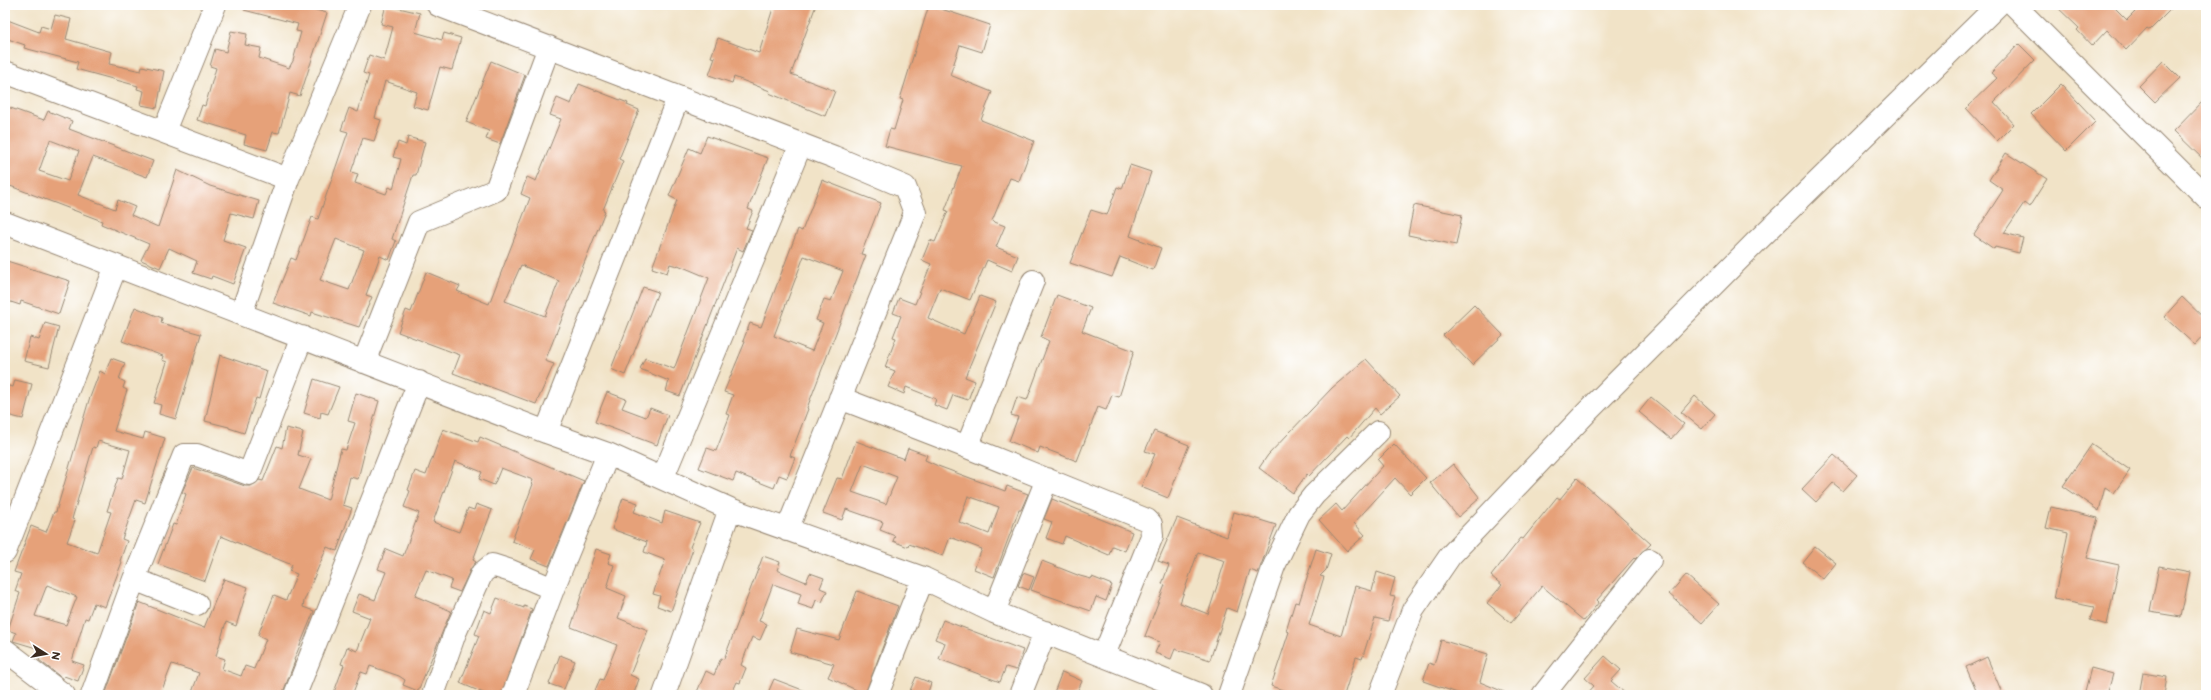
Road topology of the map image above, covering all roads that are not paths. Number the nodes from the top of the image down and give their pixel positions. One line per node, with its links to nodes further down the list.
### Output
1 (214, 5): 9 (street)
2 (360, 5): 11 (street)
3 (438, 5): 6 (street)
4 (1998, 5): 49 (street)
5 (2014, 5): 12 (street)
6 (549, 47): 8 (street); 18 (street)
7 (5, 72): 9 (street)
8 (678, 98): 10 (street); 21 (street)
9 (164, 131): 11 (street)
10 (801, 144): 20 (street); 25 (street)
11 (288, 179): 16 (street)
12 (2206, 197)
13 (5, 222): 14 (street)
14 (116, 266): 16 (street); 29 (street)
15 (1033, 280): 23 (street)
16 (241, 314): 17 (street)
17 (302, 337): 18 (street); 32 (street)
18 (364, 362): 19 (street)
19 (419, 382): 21 (street); 41 (street)
20 (840, 398): 23 (street); 28 (street)
21 (546, 432): 24 (street)
22 (1378, 432): 48 (street)
23 (968, 446): 26 (street)
24 (608, 454): 25 (street); 33 (street)
25 (663, 477): 27 (street)
26 (1047, 479): 35 (street); 38 (street)
27 (730, 509): 28 (street); 44 (street)
28 (787, 530): 31 (street)
29 (5, 552)
30 (1650, 560): 50 (street)
31 (923, 578): 35 (street); 45 (street)
32 (134, 579): 34 (street); 40 (street)
33 (553, 590): 42 (street); 43 (street)
34 (197, 604)
35 (994, 612): 36 (street)
36 (1045, 632): 38 (street); 46 (street)
37 (5, 650): 39 (street)
38 (1104, 655): 47 (street)
39 (64, 695)
40 (92, 695)
41 (295, 695)
42 (433, 695)
43 (513, 695)
44 (664, 695)
45 (877, 695)
46 (1020, 695)
47 (1201, 695)
48 (1229, 695)
49 (1380, 695)
50 (1543, 695)

